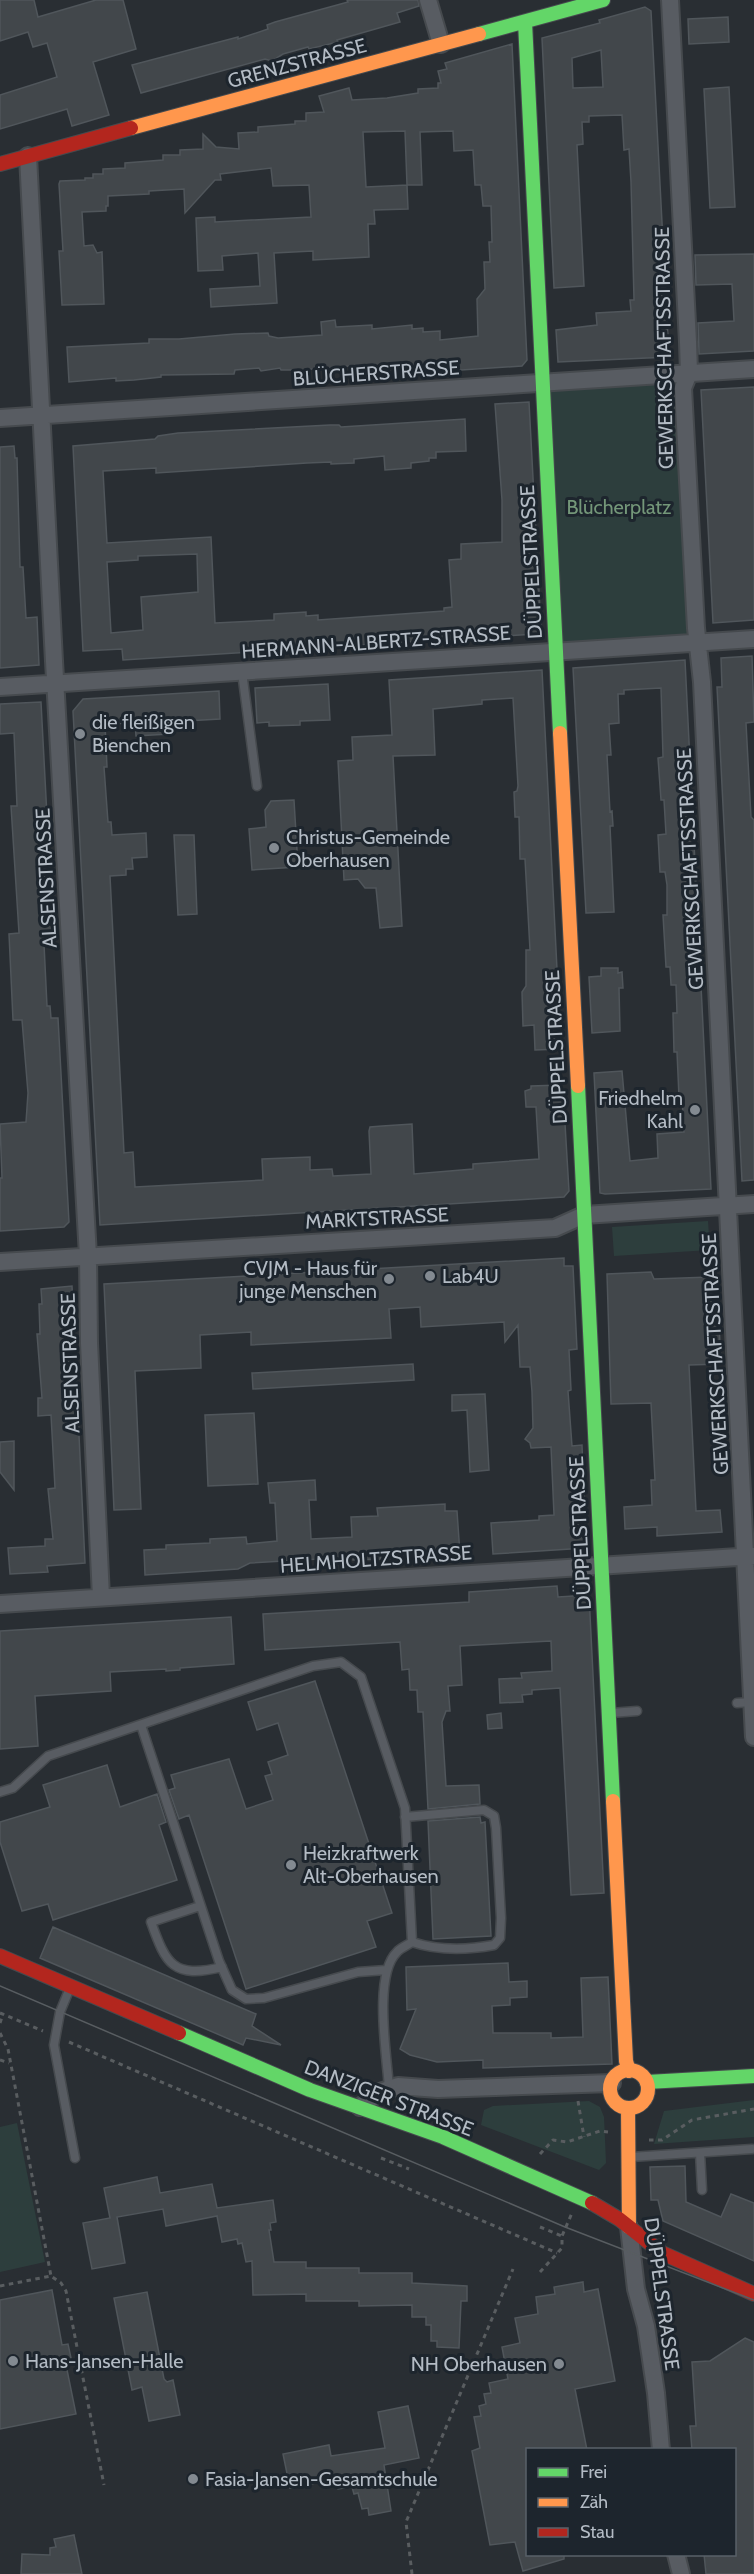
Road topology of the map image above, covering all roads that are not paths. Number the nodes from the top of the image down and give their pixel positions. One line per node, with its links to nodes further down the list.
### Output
1 (428, 0): 5 (street)
2 (603, 0): 4 (street, GRENZSTRASSE)
3 (670, 0): 9 (street, GEWERKSCHAFTSSTRASSE)
4 (525, 22): 5 (street, GRENZSTRASSE); 10 (street, DÜPPELSTRASSE)
5 (441, 44): 6 (street, GRENZSTRASSE)
6 (28, 156): 7 (street, GRENZSTRASSE); 11 (street, ALSENSTRASSE)
7 (0, 164)
8 (754, 369): 9 (street, BLÜCHERSTRASSE)
9 (689, 373): 10 (street, BLÜCHERSTRASSE); 14 (street, GEWERKSCHAFTSSTRASSE)
10 (544, 384): 11 (street, BLÜCHERSTRASSE); 15 (street, DÜPPELSTRASSE)
11 (41, 416): 12 (street, BLÜCHERSTRASSE); 17 (street, ALSENSTRASSE)
12 (0, 418)
13 (754, 639): 14 (street, HERMANN-ALBERTZ-STRASSE)
14 (697, 642): 15 (street, HERMANN-ALBERTZ-STRASSE); 21 (street, GEWERKSCHAFTSSTRASSE)
15 (557, 652): 16 (street, HERMANN-ALBERTZ-STRASSE); 22 (street, DÜPPELSTRASSE)
16 (242, 672): 17 (street, HERMANN-ALBERTZ-STRASSE); 19 (lane)
17 (56, 684): 18 (street, HERMANN-ALBERTZ-STRASSE); 23 (street, ALSENSTRASSE)
18 (0, 687)
19 (257, 786)
20 (754, 1204): 21 (street, MARKTSTRASSE)
21 (728, 1205): 22 (street, MARKTSTRASSE); 25 (street, GEWERKSCHAFTSSTRASSE)
22 (584, 1215): 23 (street, MARKTSTRASSE); 26 (street, DÜPPELSTRASSE)
23 (88, 1256): 24 (street, MARKTSTRASSE); 27 (street, ALSENSTRASSE)
24 (0, 1262)
25 (750, 1557): 26 (street, HELMHOLTZSTRASSE); 32 (street, GEWERKSCHAFTSSTRASSE)
26 (603, 1566): 27 (street, HELMHOLTZSTRASSE); 30 (street, DÜPPELSTRASSE)
27 (101, 1597): 28 (street, HELMHOLTZSTRASSE)
28 (0, 1604)
29 (637, 1711): 30 (lane)
30 (611, 1713): 41 (street, DÜPPELSTRASSE)
31 (141, 1725): 33 (lane); 34 (lane); 35 (lane)
32 (754, 1737)
33 (0, 1792)
34 (405, 1817): 36 (lane); 36 (lane)
35 (200, 1906): 38 (lane); 38 (lane)
36 (412, 1942): 39 (lane)
37 (0, 1956): 40 (street, DANZIGER STRASSE)
38 (222, 1967): 39 (lane)
39 (386, 1970): 45 (lane)
40 (70, 1988): 46 (street, DANZIGER STRASSE); 51 (lane)
41 (629, 2071): 43 (street); 44 (street)
42 (754, 2076): 43 (street)
43 (647, 2082): 47 (street)
44 (612, 2083): 45 (street); 47 (street)
45 (381, 2092): 46 (street)
46 (360, 2107): 53 (street, DANZIGER STRASSE)
47 (628, 2108): 50 (street, DÜPPELSTRASSE)
48 (752, 2149): 49 (lane)
49 (700, 2153): 50 (lane); 52 (lane)
50 (627, 2157): 53 (street, DÜPPELSTRASSE)
51 (75, 2158)
52 (702, 2190)
53 (630, 2227): 54 (street, DANZIGER STRASSE); 55 (street, DÜPPELSTRASSE)
54 (754, 2294)
55 (661, 2448)
56 (676, 2556): 57 (street)
57 (681, 2574)

